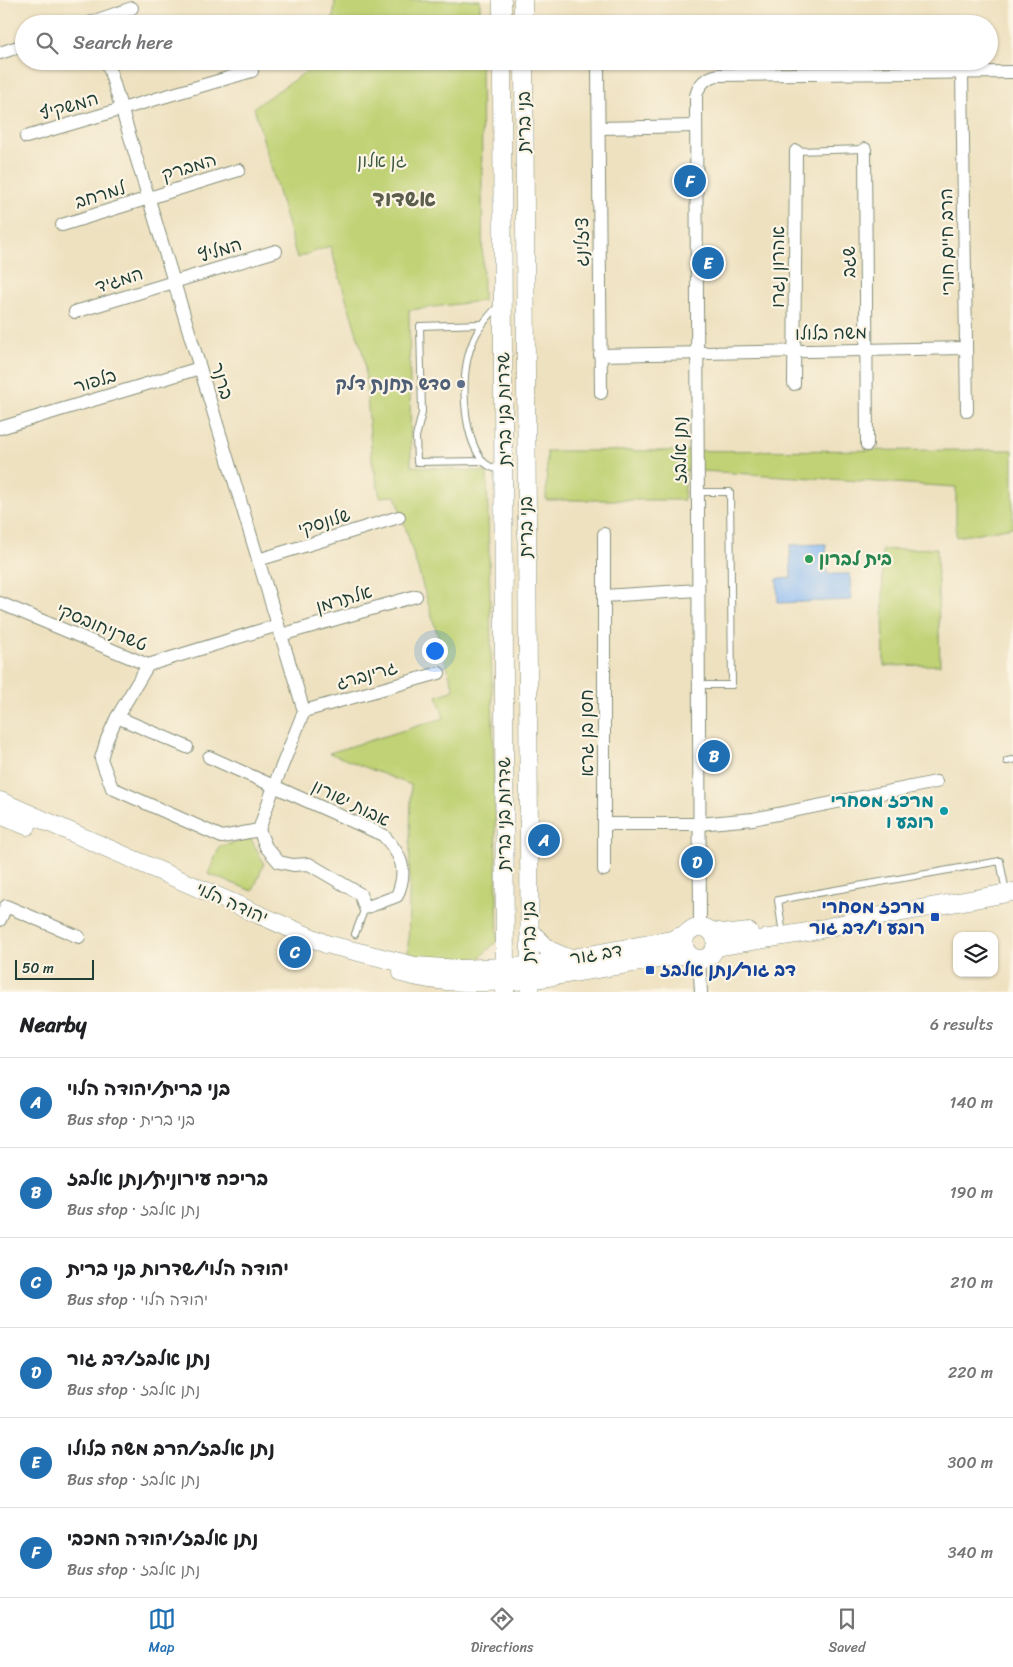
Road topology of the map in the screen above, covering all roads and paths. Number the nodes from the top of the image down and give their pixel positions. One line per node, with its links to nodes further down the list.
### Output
1 (501, 0): 5 (main road)
2 (523, 0): 6 (main road)
3 (132, 8): 4 (street)
4 (113, 15)
5 (502, 15)
6 (523, 15)
7 (15, 48): 8 (street)
8 (0, 53)
9 (109, 70): 16 (street, ברנר)
10 (502, 70): 27 (main road, שדרות בני ברית)
11 (524, 70): 70 (main road, בני ברית)
12 (598, 70): 18 (street, ציזלינג)
13 (252, 71): 16 (street, המשקיף)
14 (1013, 72): 15 (street)
15 (962, 73): 17 (street, נתן אלבז); 30 (street, הרב חיים חורי)
16 (121, 109): 19 (street, המשקיף); 23 (street, ברנר)
17 (696, 126): 18 (street); 33 (street, נתן אלבז)
18 (599, 128): 34 (street, ציזלינג)
19 (26, 137)
20 (865, 149): 21 (lane, שגב); 31 (street, שגב)
21 (796, 150): 32 (street, אהרון נגרו)
22 (239, 170): 23 (street, המברק)
23 (149, 198): 24 (street, למרחב); 26 (street, ברנר)
24 (62, 225)
25 (276, 251): 26 (street, המליץ)
26 (174, 282): 28 (street, המגיד); 35 (street, ברנר)
27 (502, 301): 29 (lane); 42 (main road, שדרות בני ברית)
28 (75, 312)
29 (482, 324): 41 (lane); 41 (lane)
30 (966, 348): 31 (street, משה בלולו); 38 (street, הרב חיים חורי)
31 (867, 350): 32 (street, משה בלולו); 40 (street, שגב)
32 (794, 351): 33 (street, משה בלולו); 36 (street, אהרון נגרו)
33 (697, 352): 34 (street); 43 (street, נתן אלבז)
34 (600, 355): 37 (street, ציזלינג)
35 (200, 368): 39 (street, בלפור); 46 (street, ברנר)
36 (794, 384)
37 (601, 393)
38 (968, 411)
39 (0, 428)
40 (867, 445)
41 (482, 461): 42 (lane)
42 (504, 472): 75 (main road, שדרות בני ברית)
43 (698, 492): 47 (street, נתן אלבז); 54 (lane)
44 (399, 517): 46 (street, שלונסקי)
45 (604, 534): 49 (street, חסן בן גרא)
46 (258, 560): 51 (street, ברנר)
47 (698, 590): 49 (street); 54 (street, נתן אלבז)
48 (416, 596): 51 (street, אלתרמן)
49 (604, 596): 63 (street, חסן בן גרא)
50 (0, 603): 52 (street, טשרניחובסקי)
51 (280, 630): 52 (street, טשרניחובסקי); 55 (street, ברנר)
52 (148, 665): 56 (street)
53 (440, 673): 55 (street, גרינברג)
54 (699, 685): 64 (street, נתן אלבז)
55 (304, 711): 60 (street)
56 (117, 717): 57 (street); 65 (street)
57 (187, 747)
58 (209, 757): 60 (street, אבות ישורון)
59 (936, 782): 64 (street)
60 (274, 786): 65 (street); 68 (street, אבות ישורון)
61 (0, 801): 80 (main road, יהודה הלוי)
62 (0, 815): 80 (main road, יהודה הלוי)
63 (604, 824): 64 (street); 66 (street, חסן בן גרא)
64 (700, 824): 73 (street, נתן אלבז)
65 (259, 830): 68 (street)
66 (604, 870)
67 (1010, 892): 71 (main road, דב גור); 71 (lane)
68 (365, 908): 72 (lane)
69 (0, 920): 74 (street)
70 (529, 930): 77 (main road); 78 (main road, בני ברית)
71 (782, 931): 73 (main road, דב גור)
72 (355, 934)
73 (703, 935): 76 (main road); 76 (main road); 77 (main road, דב גור)
74 (79, 937)
75 (504, 937): 79 (main road, שדרות בני ברית); 80 (main road)
76 (694, 956): 78 (main road, דב גור); 81 (street)
77 (570, 959): 78 (main road, דב גור)
78 (529, 979): 79 (main road, דב גור)
79 (505, 980): 80 (main road, יהודה הלוי)
80 (480, 981)
81 (701, 992)

